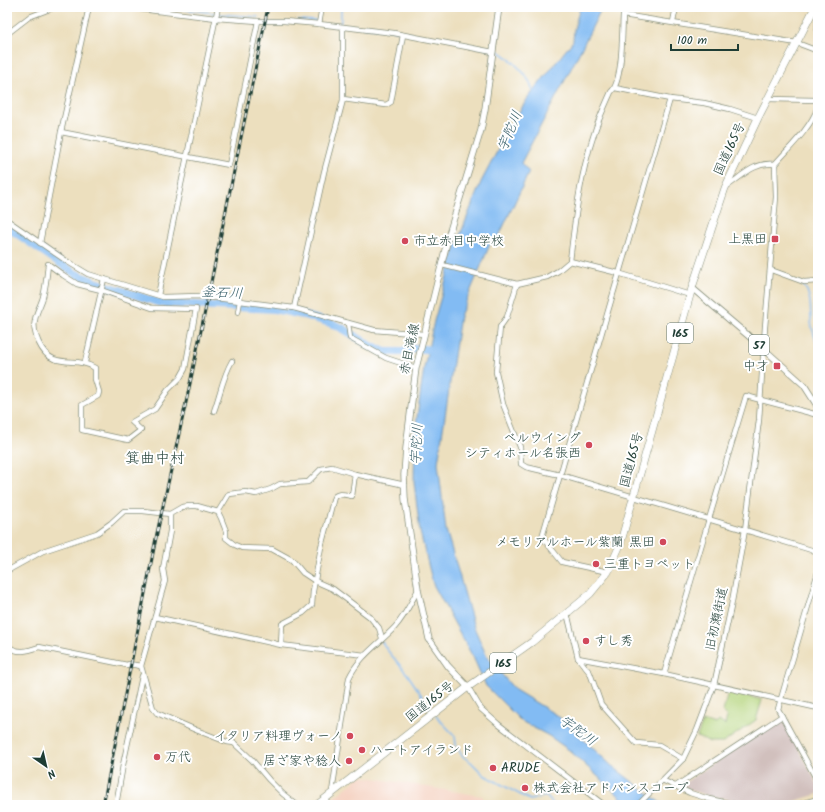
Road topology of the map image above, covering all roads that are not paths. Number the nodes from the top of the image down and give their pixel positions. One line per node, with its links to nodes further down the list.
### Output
1 (54, 7): 14 (street)
2 (89, 7): 27 (street)
3 (123, 7): 9 (street)
4 (321, 7): 12 (street)
5 (499, 7): 17 (main road, 赤目滝線)
6 (676, 7): 11 (street)
7 (815, 7): 16 (highway, 国道165号 / 165)
8 (818, 12): 18 (street)
9 (217, 13): 10 (street); 28 (street)
10 (258, 21): 12 (street); 28 (street)
11 (673, 22): 16 (street); 20 (street)
12 (320, 24): 13 (street)
13 (343, 27): 15 (street); 21 (street)
14 (7, 34)
15 (403, 35): 17 (street); 21 (street)
16 (797, 43): 18 (street); 23 (highway, 国道165号 / 165)
17 (493, 50): 34 (main road, 赤目滝線)
18 (817, 51): 19 (street)
19 (818, 77)
20 (615, 88): 22 (street); 33 (street)
21 (342, 99): 45 (street)
22 (670, 99): 26 (street); 36 (street)
23 (768, 100): 24 (street); 26 (highway, 国道165号 / 165)
24 (818, 100)
25 (818, 107): 29 (street)
26 (758, 118): 30 (highway, 国道165号 / 165)
27 (61, 132): 28 (street); 32 (street)
28 (187, 157): 42 (street)
29 (775, 164): 30 (street); 35 (street, 旧初瀬街道)
30 (725, 188): 41 (highway, 国道165号 / 165)
31 (7, 220): 32 (street)
32 (40, 243): 37 (street)
33 (570, 261): 36 (street); 39 (street)
34 (443, 265): 39 (street); 48 (main road, 赤目滝線)
35 (771, 270): 38 (street); 49 (street, 旧初瀬街道)
36 (618, 273): 41 (street); 58 (street)
37 (104, 280): 40 (street); 42 (street)
38 (818, 281)
39 (517, 284): 58 (street)
40 (101, 289): 51 (street); 51 (street); 51 (street)
41 (691, 292): 49 (main road, 57); 60 (highway, 国道165号 / 165)
42 (158, 295): 44 (street)
43 (218, 295): 44 (street)
44 (240, 302): 45 (street); 46 (street)
45 (294, 308): 47 (street)
46 (238, 311)
47 (348, 323): 48 (street); 52 (street)
48 (424, 334): 52 (main road, 赤目滝線)
49 (764, 349): 53 (street, 旧初瀬街道); 54 (main road, 57)
50 (232, 361): 55 (street)
51 (85, 362)
52 (416, 368): 59 (main road, 赤目滝線)
53 (760, 399): 56 (street); 63 (street); 64 (street, 旧初瀬街道)
54 (818, 407)
55 (214, 411)
56 (818, 415)
57 (355, 474): 59 (street); 61 (street); 69 (street)
58 (560, 476): 60 (street); 67 (street)
59 (405, 485): 70 (main road, 赤目滝線)
60 (634, 497): 63 (street); 67 (highway, 国道165号 / 165)
61 (218, 512): 62 (street); 69 (street)
62 (170, 514): 66 (street); 72 (street)
63 (709, 519): 64 (street); 79 (street)
64 (745, 530): 65 (street); 81 (street, 旧初瀬街道)
65 (818, 552)
66 (7, 571)
67 (608, 572): 71 (highway, 国道165号 / 165)
68 (818, 572): 83 (street)
69 (315, 581): 73 (street); 75 (street)
70 (418, 590): 73 (street); 82 (main road, 赤目滝線)
71 (568, 613): 77 (street); 82 (highway, 国道165号 / 165)
72 (155, 617): 75 (street); 78 (street)
73 (382, 638): 76 (street)
74 (7, 639): 78 (street)
75 (281, 646): 76 (street)
76 (365, 655): 91 (street)
77 (578, 658): 79 (street); 86 (street)
78 (141, 666): 80 (street)
79 (664, 674): 81 (street)
80 (143, 675): 94 (street); 95 (street)
81 (714, 685): 83 (street); 86 (street, 旧初瀬街道)
82 (471, 686): 91 (highway, 国道165号 / 165); 96 (street)
83 (780, 699): 84 (street); 85 (street)
84 (818, 708)
85 (782, 716): 87 (street); 90 (street)
86 (684, 759): 88 (street)
87 (816, 774): 89 (street)
88 (661, 781): 90 (street); 97 (street)
89 (818, 782)
90 (676, 786): 98 (street)
91 (332, 792): 93 (highway, 国道165号 / 165)
92 (818, 799): 99 (street)
93 (319, 804)
94 (116, 805)
95 (297, 805)
96 (604, 805)
97 (638, 805)
98 (738, 805)
99 (797, 805)

